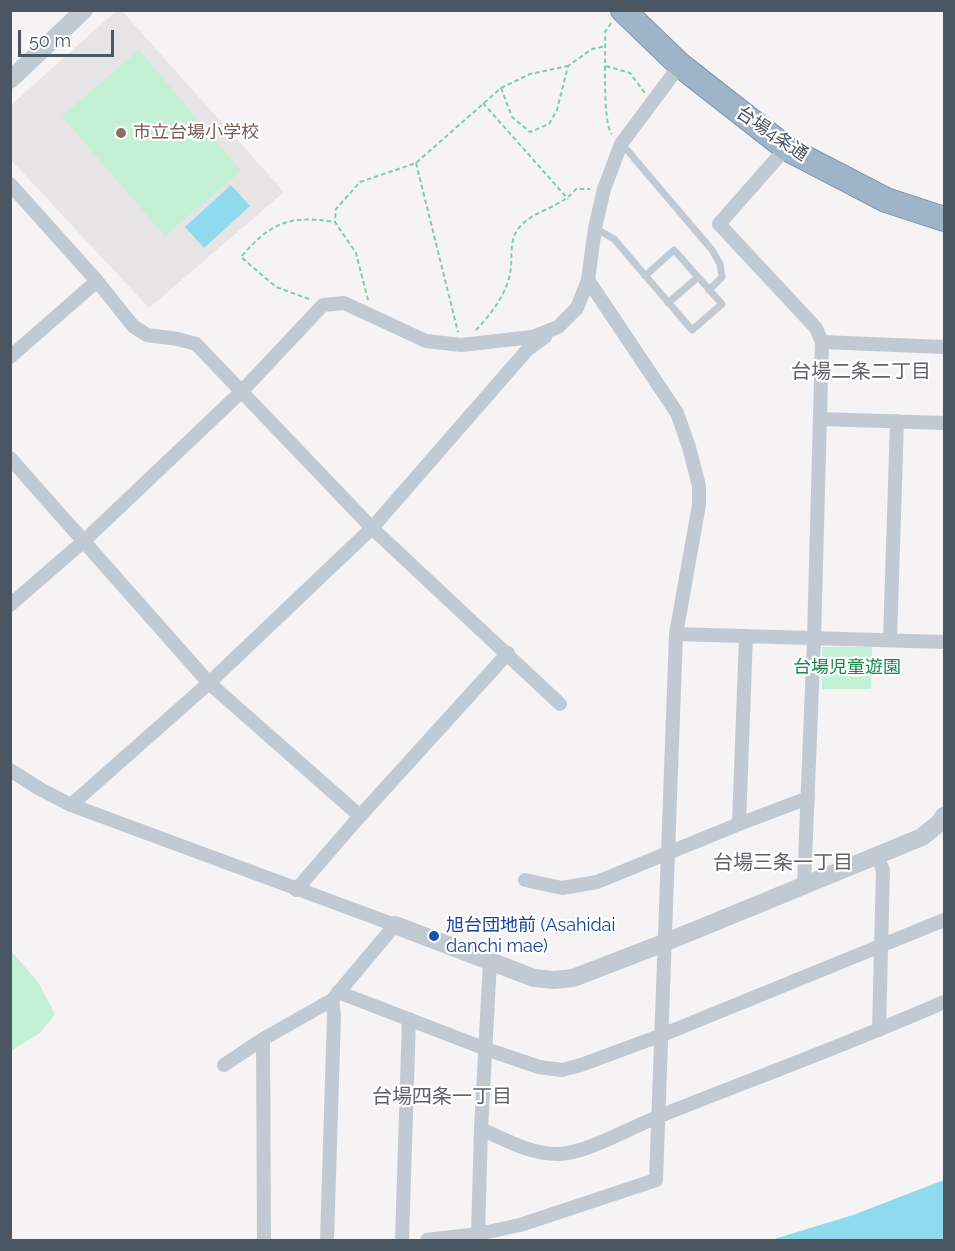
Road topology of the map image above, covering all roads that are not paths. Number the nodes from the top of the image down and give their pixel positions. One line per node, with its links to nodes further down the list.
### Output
1 (84, 10): 4 (street)
2 (619, 14): 3 (highway, 台場4条通)
3 (680, 65): 5 (street); 6 (highway, 台場4条通)
4 (11, 78)
5 (621, 144): 9 (street); 14 (lane)
6 (786, 148): 8 (highway, 台場4条通); 17 (street)
7 (10, 184): 13 (street)
8 (945, 219)
9 (596, 228): 10 (lane); 12 (street)
10 (645, 276): 11 (lane); 15 (lane)
11 (698, 277): 14 (lane); 15 (lane)
12 (588, 280): 16 (street); 28 (street)
13 (97, 281): 19 (street); 20 (street)
14 (709, 290): 15 (lane)
15 (668, 303)
16 (558, 327): 20 (street); 25 (street)
17 (822, 342): 18 (street); 21 (street)
18 (945, 347)
19 (10, 357)
20 (242, 391): 25 (street); 26 (street)
21 (820, 418): 22 (street); 30 (street)
22 (897, 421): 23 (street); 31 (street)
23 (945, 423)
24 (10, 458): 26 (street)
25 (372, 528): 33 (street); 34 (street)
26 (84, 540): 27 (street); 34 (street)
27 (10, 605)
28 (676, 634): 29 (street); 42 (street)
29 (746, 636): 30 (street); 41 (street)
30 (814, 638): 31 (street); 37 (street)
31 (890, 639): 32 (street)
32 (945, 642)
33 (508, 653): 35 (street); 39 (street)
34 (209, 682): 38 (street); 39 (street)
35 (560, 704)
36 (10, 770): 38 (street)
37 (808, 798): 41 (street); 45 (street)
38 (71, 805): 46 (street)
39 (360, 816): 46 (street)
40 (945, 816): 43 (street)
41 (739, 824): 42 (street)
42 (668, 854): 44 (street); 49 (street)
43 (877, 856): 45 (street); 50 (street)
44 (525, 880)
45 (804, 885): 49 (street)
46 (296, 890): 48 (street)
47 (945, 920): 50 (street)
48 (395, 926): 51 (street); 52 (street)
49 (664, 943): 51 (street); 56 (street)
50 (881, 945): 55 (street); 56 (street)
51 (490, 962): 58 (street)
52 (335, 996): 54 (street); 57 (street); 64 (street)
53 (945, 1002): 55 (street)
54 (409, 1019): 58 (street); 65 (street)
55 (879, 1030): 60 (street)
56 (662, 1035): 58 (street); 60 (street)
57 (263, 1039): 59 (street); 63 (street)
58 (486, 1049): 61 (street)
59 (224, 1065)
60 (657, 1117): 61 (street); 62 (street)
61 (481, 1129): 62 (street)
62 (478, 1234): 66 (street)
63 (264, 1240)
64 (327, 1240)
65 (402, 1240)
66 (427, 1240)

